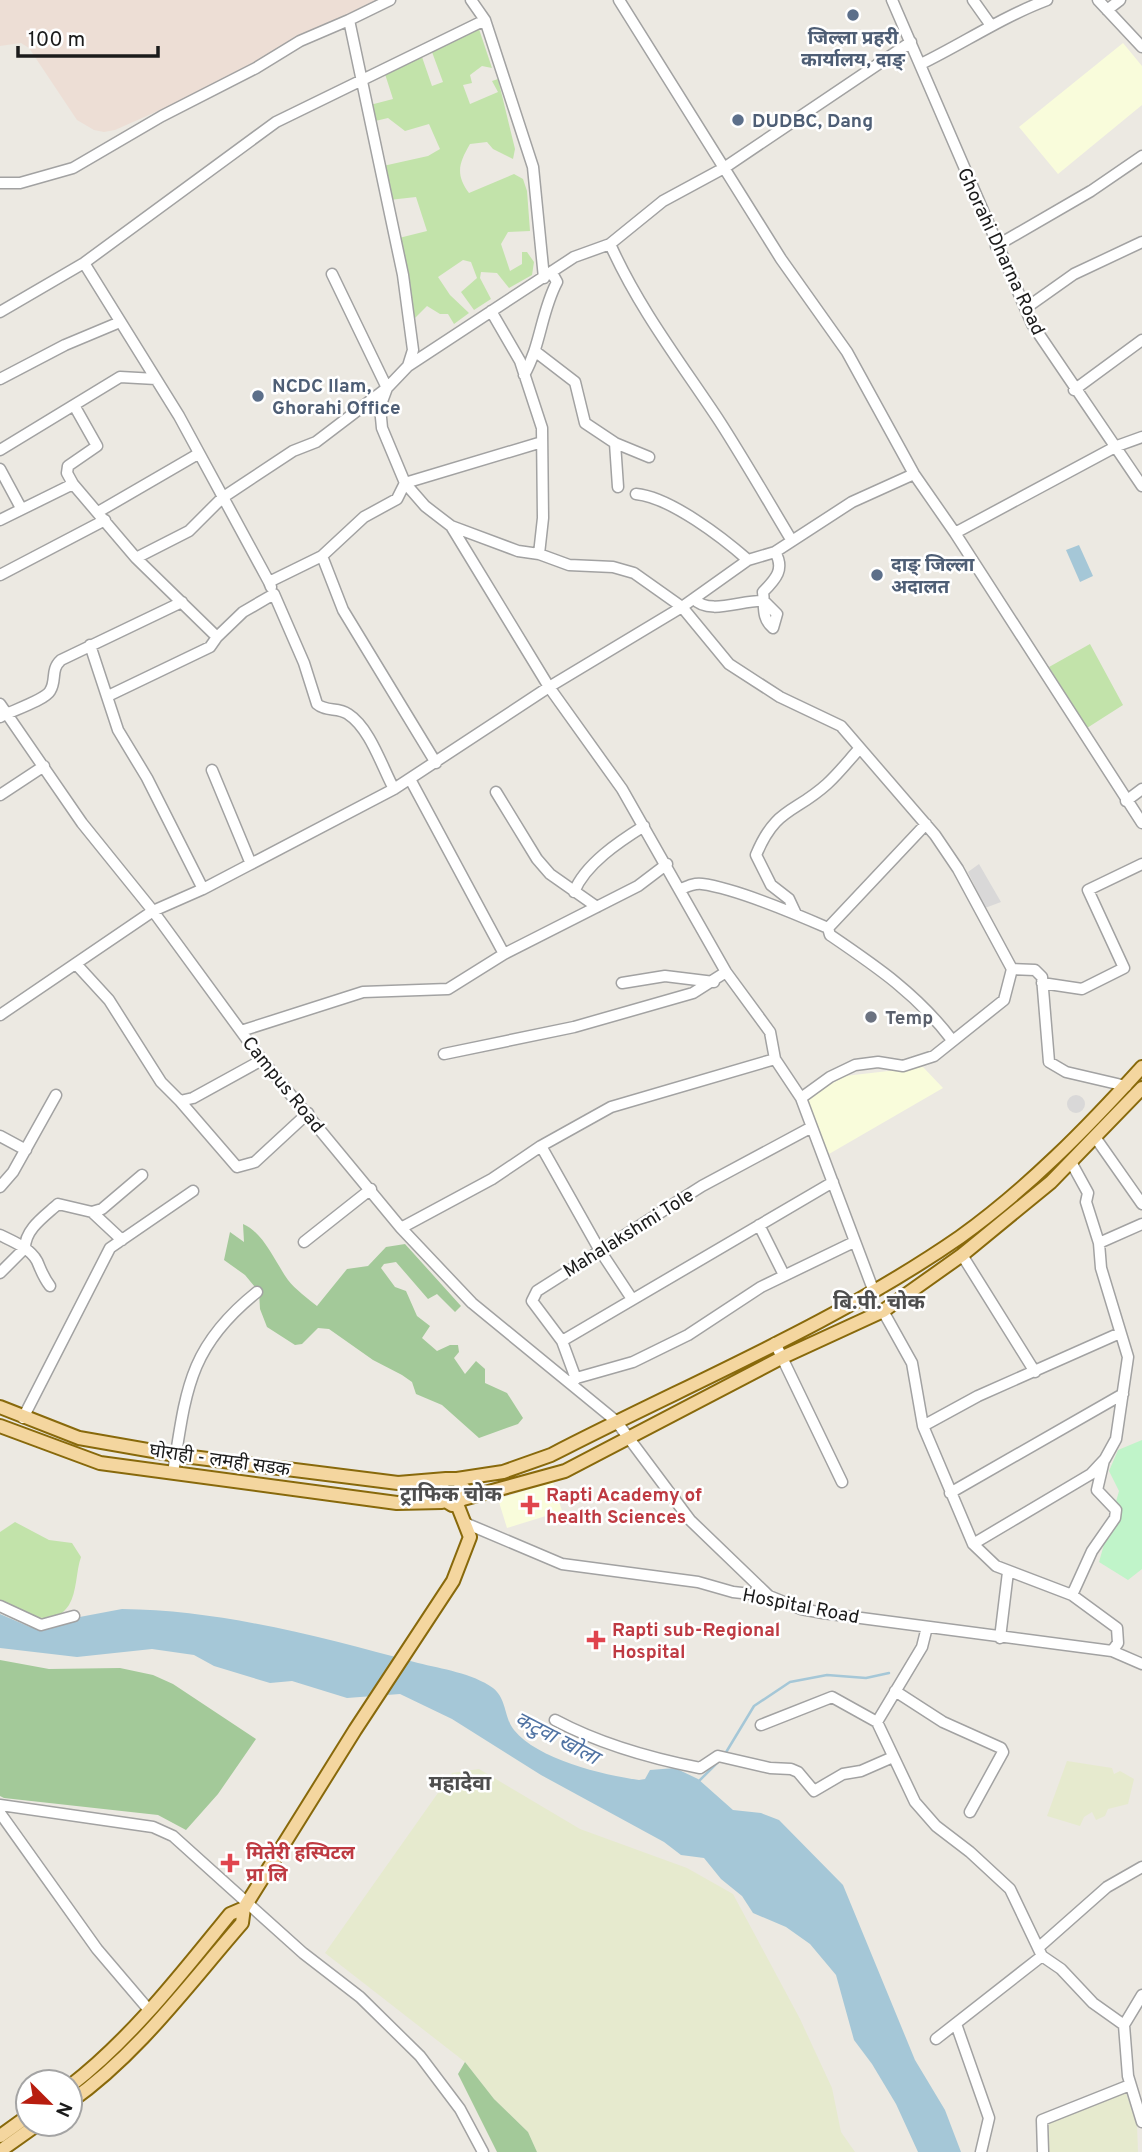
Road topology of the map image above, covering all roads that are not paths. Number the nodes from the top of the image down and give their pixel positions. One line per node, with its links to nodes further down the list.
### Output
1 (390, 0): 10 (street)
2 (471, 0): 11 (street)
3 (620, 0): 18 (street)
4 (892, 0): 13 (street, Ghorahi Dharna Road)
5 (973, 0): 12 (street)
6 (1047, 0): 12 (street)
7 (1098, 0): 9 (street)
8 (1120, 0): 9 (street)
9 (1107, 10): 14 (street)
10 (349, 20): 16 (street); 19 (street)
11 (485, 20): 16 (street); 25 (street)
12 (990, 24): 15 (street)
13 (911, 42): 15 (street, Ghorahi Dharna Road); 18 (street)
14 (1142, 47)
15 (921, 64): 22 (street, Ghorahi Dharna Road)
16 (360, 81): 23 (street); 32 (street)
17 (1142, 156): 22 (street)
18 (724, 168): 21 (street); 47 (street)
19 (0, 183)
20 (1142, 242): 26 (street)
21 (610, 244): 25 (street); 59 (street)
22 (996, 246): 26 (street, Ghorahi Dharna Road)
23 (83, 263): 28 (street); 29 (street)
24 (332, 274): 36 (street)
25 (548, 276): 27 (street); 31 (street)
26 (1026, 308): 37 (street, Ghorahi Dharna Road)
27 (491, 311): 32 (street); 33 (street)
28 (0, 312)
29 (120, 322): 34 (street); 35 (street)
30 (1142, 340): 37 (street)
31 (536, 352): 33 (street); 41 (street)
32 (408, 366): 36 (street)
33 (524, 375): 40 (street)
34 (0, 379)
35 (156, 379): 38 (street); 44 (street)
36 (387, 388): 48 (street); 53 (street)
37 (1074, 390): 42 (street, Ghorahi Dharna Road)
38 (75, 407): 43 (street); 49 (street)
39 (1142, 437): 42 (street)
40 (542, 442): 48 (street); 61 (street)
41 (615, 443): 45 (street); 51 (street)
42 (1116, 446): 50 (street, Ghorahi Dharna Road); 58 (street)
43 (0, 450)
44 (198, 454): 53 (street); 55 (street)
45 (649, 457)
46 (0, 469): 54 (street)
47 (914, 474): 58 (street); 59 (street)
48 (405, 483): 57 (street); 62 (street)
49 (73, 484): 54 (street); 55 (street)
50 (1142, 486)
51 (618, 487)
52 (636, 494): 64 (street)
53 (222, 498): 63 (street); 66 (street)
54 (21, 509): 56 (street)
55 (102, 516): 63 (street); 65 (street)
56 (0, 520)
57 (451, 526): 61 (street); 73 (street)
58 (955, 533): 86 (street)
59 (792, 541): 60 (street)
60 (775, 552): 64 (street); 68 (street)
61 (539, 554): 70 (street)
62 (321, 556): 66 (street); 78 (street)
63 (136, 558): 69 (street)
64 (748, 560): 68 (street)
65 (0, 575)
66 (269, 582): 67 (street)
67 (274, 594): 71 (street); 82 (street)
68 (694, 599): 70 (street)
69 (182, 602): 71 (street); 72 (street)
70 (682, 607): 73 (street); 77 (street)
71 (217, 638): 74 (street)
72 (90, 645): 74 (street); 76 (street)
73 (549, 687): 78 (street); 89 (street)
74 (108, 696): 93 (street)
75 (0, 704): 76 (street, Campus Road)
76 (3, 715): 79 (street, Campus Road)
77 (860, 748): 88 (street); 98 (street)
78 (436, 763): 81 (street)
79 (44, 766): 85 (street); 97 (street, Campus Road)
80 (212, 770): 90 (street)
81 (410, 779): 82 (street); 100 (street)
82 (394, 789): 90 (street)
83 (1142, 789): 86 (street)
84 (496, 792): 95 (street)
85 (0, 795)
86 (1126, 801): 87 (street)
87 (1142, 823)
88 (926, 824): 99 (street); 102 (street)
89 (644, 826): 91 (street); 95 (street)
90 (251, 864): 93 (street)
91 (667, 864): 94 (street); 96 (street)
92 (1142, 864): 106 (street)
93 (203, 889): 97 (street)
94 (681, 889): 98 (street); 103 (street)
95 (574, 892): 96 (street)
96 (597, 907): 100 (street)
97 (153, 911): 101 (street); 108 (street, Campus Road)
98 (796, 914): 99 (street)
99 (828, 928): 109 (street)
100 (504, 954): 108 (street)
101 (76, 964): 107 (street); 117 (street)
102 (1012, 969): 106 (street); 109 (street)
103 (726, 972): 104 (street); 111 (street)
104 (715, 982): 105 (street); 110 (street)
105 (622, 983)
106 (1042, 983): 114 (street)
107 (0, 1015)
108 (241, 1031): 112 (street, Campus Road)
109 (952, 1040): 116 (street)
110 (444, 1054)
111 (775, 1059): 116 (street); 122 (street)
112 (262, 1060): 117 (street); 118 (street, Campus Road)
113 (1142, 1067): 114 (main road)
114 (1135, 1088): 121 (main road); 147 (main road, घोराही - लमही सडक)
115 (56, 1095): 123 (street)
116 (801, 1098): 119 (street)
117 (180, 1101): 118 (street)
118 (307, 1113): 128 (street, Campus Road)
119 (810, 1128): 126 (street); 141 (street, Mahalakshmi Tole)
120 (0, 1136): 123 (street)
121 (1095, 1138): 124 (main road); 130 (street)
122 (541, 1146): 134 (street); 141 (street)
123 (26, 1150): 127 (street)
124 (1071, 1162): 139 (street); 142 (main road)
125 (142, 1175): 131 (street)
126 (833, 1182): 133 (street); 138 (street)
127 (0, 1187)
128 (371, 1189): 134 (street, Campus Road); 137 (street)
129 (193, 1191): 136 (street)
130 (1142, 1204)
131 (92, 1212): 136 (street); 140 (street)
132 (1142, 1224): 139 (street)
133 (759, 1225): 144 (street); 148 (street)
134 (401, 1228): 156 (street, Campus Road)
135 (0, 1234): 140 (street)
136 (121, 1240): 159 (street)
137 (304, 1242)
138 (854, 1242): 144 (street); 147 (street)
139 (1098, 1243): 150 (street)
140 (24, 1248): 143 (street); 145 (street)
141 (599, 1249): 148 (street); 151 (street, Mahalakshmi Tole)
142 (962, 1255): 149 (main road); 154 (street)
143 (0, 1273)
144 (784, 1275): 155 (street)
145 (50, 1286)
146 (257, 1292): 164 (street)
147 (874, 1292): 149 (main road); 149 (main road); 152 (main road, घोराही - लमही सडक)
148 (632, 1299): 151 (street)
149 (883, 1310): 153 (main road); 162 (street)
150 (1120, 1333): 154 (street); 157 (street)
151 (562, 1341): 155 (street, Mahalakshmi Tole)
152 (775, 1343): 153 (street); 160 (main road, घोराही - लमही सडक)
153 (783, 1357): 163 (main road); 168 (street)
154 (1035, 1372): 162 (street)
155 (576, 1378): 156 (street)
156 (565, 1382): 160 (street, Campus Road)
157 (1123, 1394): 165 (street); 169 (street)
158 (0, 1407): 159 (main road, घोराही - लमही सडक)
159 (23, 1418): 164 (main road, घोराही - लमही सडक)
160 (616, 1421): 163 (street, Campus Road); 167 (main road, घोराही - लमही सडक)
161 (0, 1426): 166 (main road, घोराही - लमही सडक)
162 (923, 1426): 169 (street)
163 (628, 1437): 171 (main road); 176 (street, Campus Road)
164 (176, 1455): 166 (street); 167 (main road, घोराही - लमही सडक)
165 (1105, 1460): 173 (street); 175 (street)
166 (173, 1473): 170 (main road, घोराही - लमही सडक)
167 (452, 1479): 170 (main road); 171 (main road)
168 (842, 1482)
169 (950, 1493): 173 (street)
170 (442, 1502): 171 (main road, घोराही - लमही सडक)
171 (460, 1502): 172 (main road)
172 (466, 1523): 176 (street, Hospital Road); 192 (main road)
173 (973, 1544): 174 (street)
174 (1008, 1572): 175 (street); 180 (street)
175 (1072, 1595): 181 (street)
176 (769, 1596): 179 (street, Hospital Road)
177 (0, 1606): 178 (street)
178 (74, 1616)
179 (927, 1627): 180 (street, Hospital Road); 183 (street)
180 (1000, 1638): 181 (street, Hospital Road)
181 (1112, 1651): 182 (street, Hospital Road)
182 (1142, 1664)
183 (895, 1691): 185 (street); 190 (street)
184 (555, 1720): 187 (street)
185 (877, 1722): 186 (street); 187 (street)
186 (761, 1725)
187 (893, 1757): 193 (street)
188 (0, 1805): 192 (street)
189 (0, 1812): 195 (street)
190 (970, 1812)
191 (1142, 1867): 193 (street)
192 (247, 1905): 195 (main road); 201 (main road); 205 (street)
193 (1040, 1952): 196 (street); 197 (street)
194 (1142, 1995): 197 (street)
195 (149, 2010): 199 (main road)
196 (956, 2024): 198 (street); 206 (street)
197 (1124, 2025): 200 (street)
198 (936, 2039)
199 (84, 2074)
200 (1130, 2085): 202 (street); 207 (street)
201 (84, 2090)
202 (1142, 2122)
203 (18, 2138): 204 (main road)
204 (0, 2151)
205 (483, 2152)
206 (982, 2152)
207 (1043, 2152)

